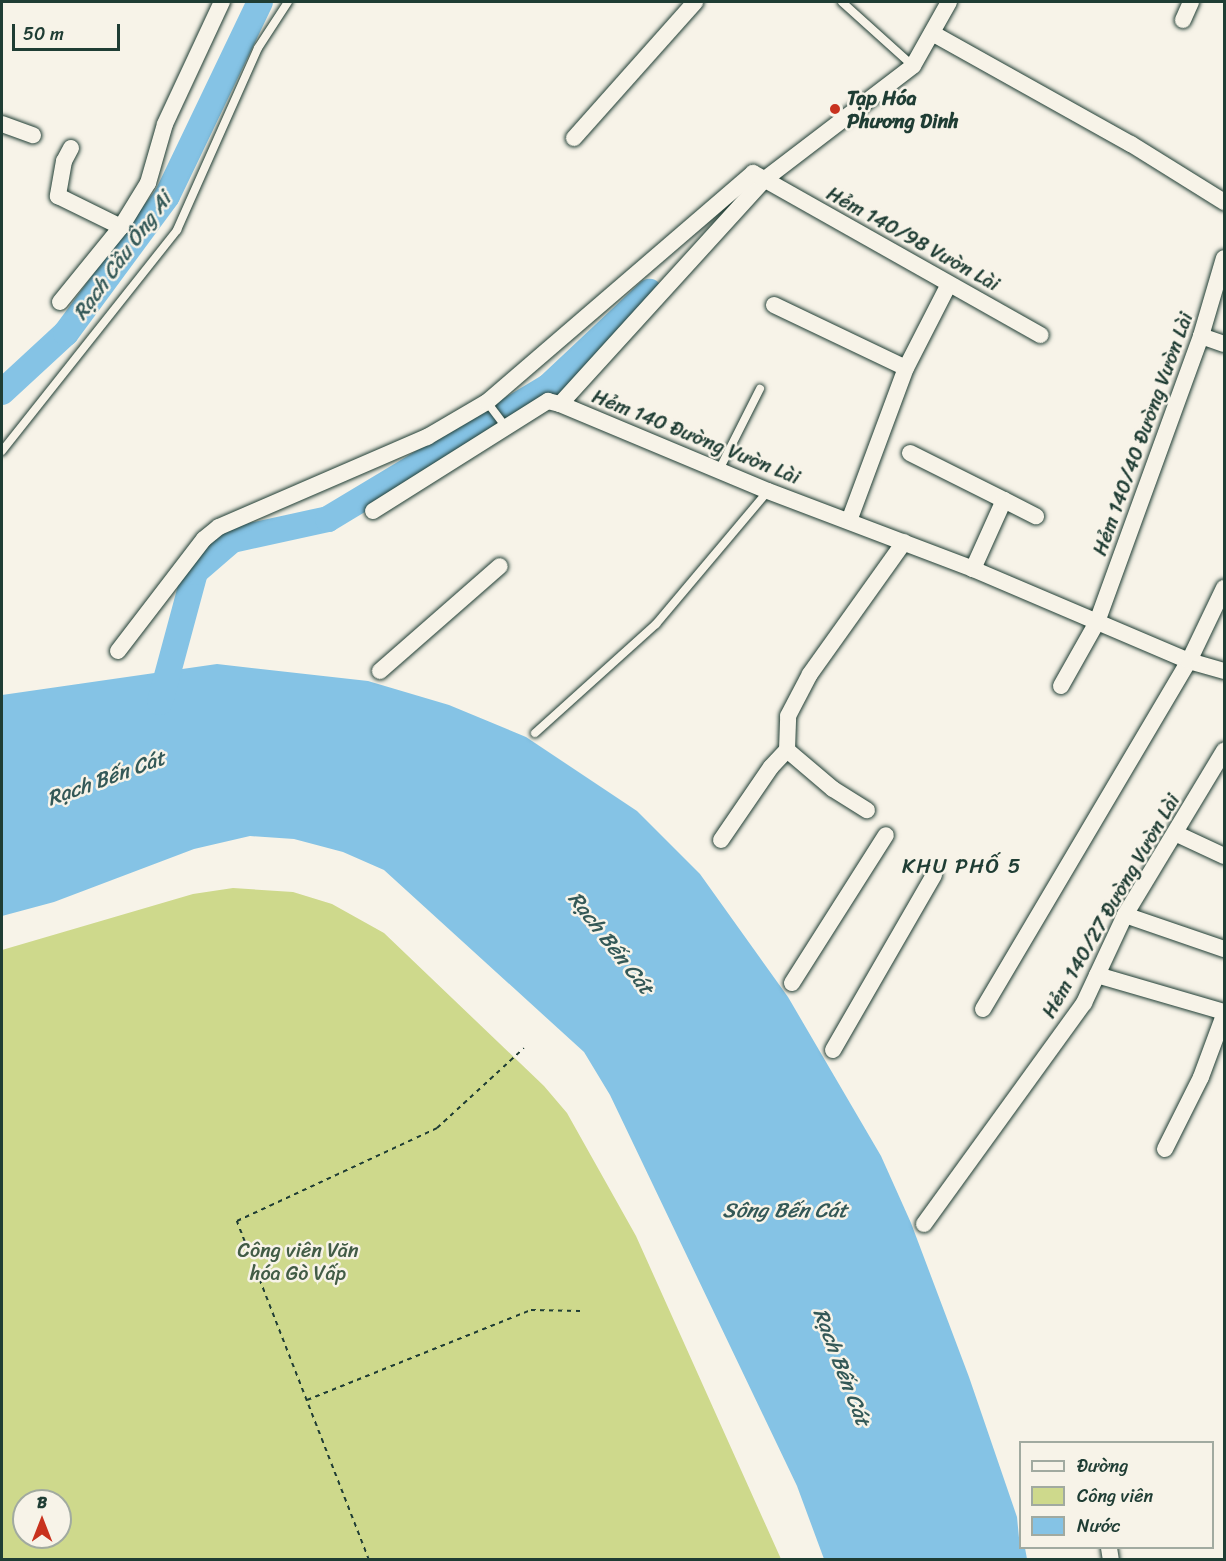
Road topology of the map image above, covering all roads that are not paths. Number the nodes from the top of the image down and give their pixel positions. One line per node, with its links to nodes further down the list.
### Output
1 (222, 2): 16 (street)
2 (288, 2): 29 (lane)
3 (695, 2): 12 (street)
4 (842, 2): 9 (lane)
5 (949, 2): 8 (street)
6 (1191, 2): 7 (street)
7 (1183, 20)
8 (932, 33): 9 (street); 15 (street)
9 (913, 66): 14 (street, Hẻm 140 Đường Vườn Lài)
10 (2, 124): 11 (street)
11 (33, 135)
12 (574, 138)
13 (71, 148): 16 (street)
14 (764, 180): 18 (street, Hẻm 140/98 Vườn Lài); 26 (street); 27 (street, Hẻm 140 Đường Vườn Lài)
15 (1224, 202)
16 (121, 227): 19 (street)
17 (1224, 261): 22 (street, Hẻm 140/40 Đường Vườn Lài)
18 (949, 284): 21 (street, Hẻm 140/98 Vườn Lài); 24 (street)
19 (60, 302)
20 (774, 305): 24 (street)
21 (1041, 335)
22 (1202, 336): 23 (street); 41 (street, Hẻm 140/40 Đường Vườn Lài)
23 (1224, 344)
24 (906, 368): 36 (street)
25 (760, 389): 31 (lane)
26 (489, 404): 28 (lane); 42 (street)
27 (560, 404): 28 (street); 31 (street, Hẻm 140 Đường Vườn Lài)
28 (505, 426): 34 (street)
29 (2, 451)
30 (910, 453): 33 (street)
31 (719, 470): 32 (street, Hẻm 140 Đường Vườn Lài)
32 (768, 491): 36 (street, Hẻm 140 Đường Vườn Lài); 47 (lane)
33 (1004, 500): 35 (street); 39 (street)
34 (373, 511)
35 (1036, 516)
36 (849, 521): 37 (street, Hẻm 140 Đường Vườn Lài)
37 (904, 542): 39 (street, Hẻm 140 Đường Vườn Lài); 48 (street)
38 (500, 566): 44 (street)
39 (974, 569): 41 (street, Hẻm 140 Đường Vườn Lài)
40 (1224, 588): 43 (street)
41 (1097, 622): 43 (street, Hẻm 140 Đường Vườn Lài); 46 (street, Hẻm 140/40 Đường Vườn Lài)
42 (118, 651)
43 (1189, 661): 45 (street, Hẻm 140 Đường Vườn Lài); 60 (street)
44 (380, 671)
45 (1224, 671)
46 (1061, 686)
47 (535, 733)
48 (787, 750): 50 (street); 53 (street)
49 (1224, 751): 51 (street, Hẻm 140/27 Đường Vườn Lài)
50 (867, 810)
51 (1178, 834): 54 (street); 56 (street, Hẻm 140/27 Đường Vườn Lài)
52 (886, 835): 59 (street)
53 (721, 840)
54 (1224, 856)
55 (934, 875): 62 (street)
56 (1125, 915): 57 (street); 58 (street, Hẻm 140/27 Đường Vườn Lài)
57 (1224, 949)
58 (1097, 975): 61 (street); 64 (street, Hẻm 140/27 Đường Vườn Lài)
59 (792, 983)
60 (983, 1009)
61 (1224, 1013): 63 (street)
62 (833, 1050)
63 (1165, 1149)
64 (924, 1224)

